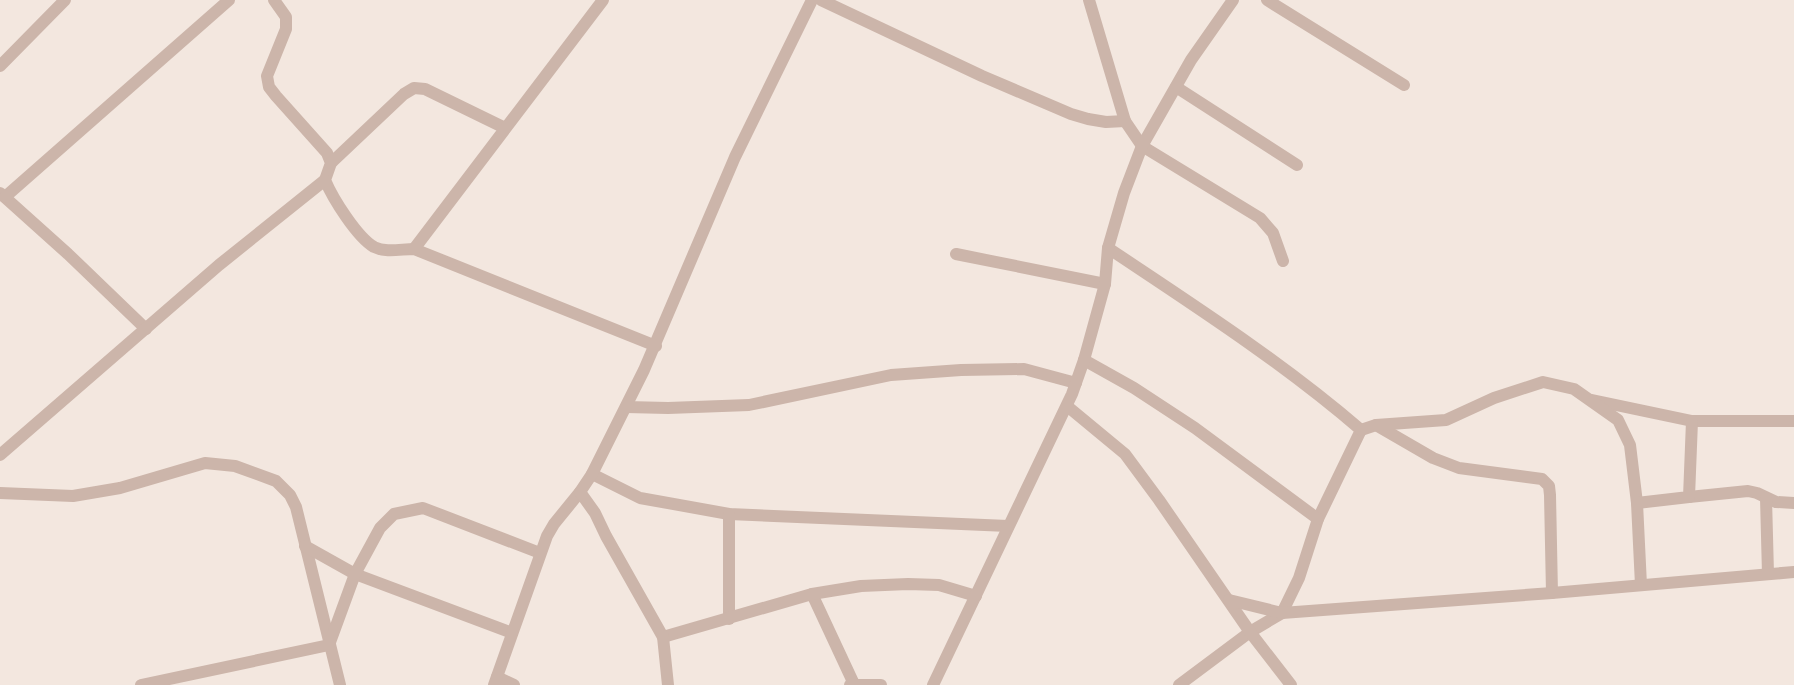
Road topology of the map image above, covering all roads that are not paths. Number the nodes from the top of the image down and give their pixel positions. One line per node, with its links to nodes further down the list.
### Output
1 (65, 0): 10 (street)
2 (229, 0): 19 (street)
3 (274, 0): 16 (street)
4 (603, 0): 14 (street)
5 (812, 0): 26 (street)
6 (821, 0): 13 (street)
7 (1088, 0): 13 (street)
8 (1234, 0): 12 (street)
9 (1267, 0): 11 (street)
10 (0, 66)
11 (1404, 85)
12 (1176, 86): 15 (street); 17 (street)
13 (1125, 121): 15 (street)
14 (505, 128): 16 (street); 20 (street)
15 (1142, 146): 21 (street); 23 (street)
16 (332, 163): 18 (street)
17 (1297, 165)
18 (325, 180): 20 (street); 25 (street)
19 (2, 195): 25 (street)
20 (414, 248): 26 (street)
21 (1108, 248): 24 (street); 35 (street)
22 (956, 254): 24 (street)
23 (1283, 260)
24 (1105, 284): 27 (street)
25 (146, 329): 36 (street)
26 (656, 346): 31 (street)
27 (1084, 360): 28 (street); 45 (street)
28 (1076, 383): 30 (street); 31 (street)
29 (1587, 399): 32 (street); 34 (street); 43 (street)
30 (1067, 406): 46 (street); 56 (street)
31 (626, 407): 37 (street)
32 (1692, 421): 33 (street); 40 (street)
33 (1794, 421)
34 (1376, 425): 35 (street); 53 (street)
35 (1361, 430): 45 (street)
36 (0, 455)
37 (592, 474): 38 (street); 44 (street)
38 (580, 492): 48 (street); 61 (street)
39 (0, 493): 47 (street)
40 (1689, 497): 41 (street); 43 (street)
41 (1766, 498): 42 (street); 51 (street)
42 (1794, 503)
43 (1637, 504): 52 (street)
44 (729, 514): 46 (street); 58 (street)
45 (1318, 519): 57 (street)
46 (1008, 526): 55 (street)
47 (305, 546): 50 (street); 62 (street)
48 (540, 553): 50 (street); 60 (street)
49 (1794, 572): 51 (street)
50 (355, 574): 60 (street); 62 (street)
51 (1768, 574): 52 (street)
52 (1641, 585): 53 (street)
53 (1552, 593): 57 (street)
54 (812, 594): 55 (street); 58 (street); 68 (street)
55 (976, 596): 70 (street)
56 (1228, 600): 57 (street); 59 (street)
57 (1282, 613): 59 (street)
58 (729, 619): 61 (street)
59 (1250, 632): 71 (street); 72 (street)
60 (512, 633): 63 (street)
61 (663, 637): 67 (street)
62 (329, 645): 64 (street); 65 (street)
63 (496, 681): 66 (street)
64 (141, 685)
65 (340, 685)
66 (514, 685)
67 (668, 685)
68 (852, 685): 69 (street)
69 (881, 685)
70 (934, 685)
71 (1180, 685)
72 (1292, 685)

